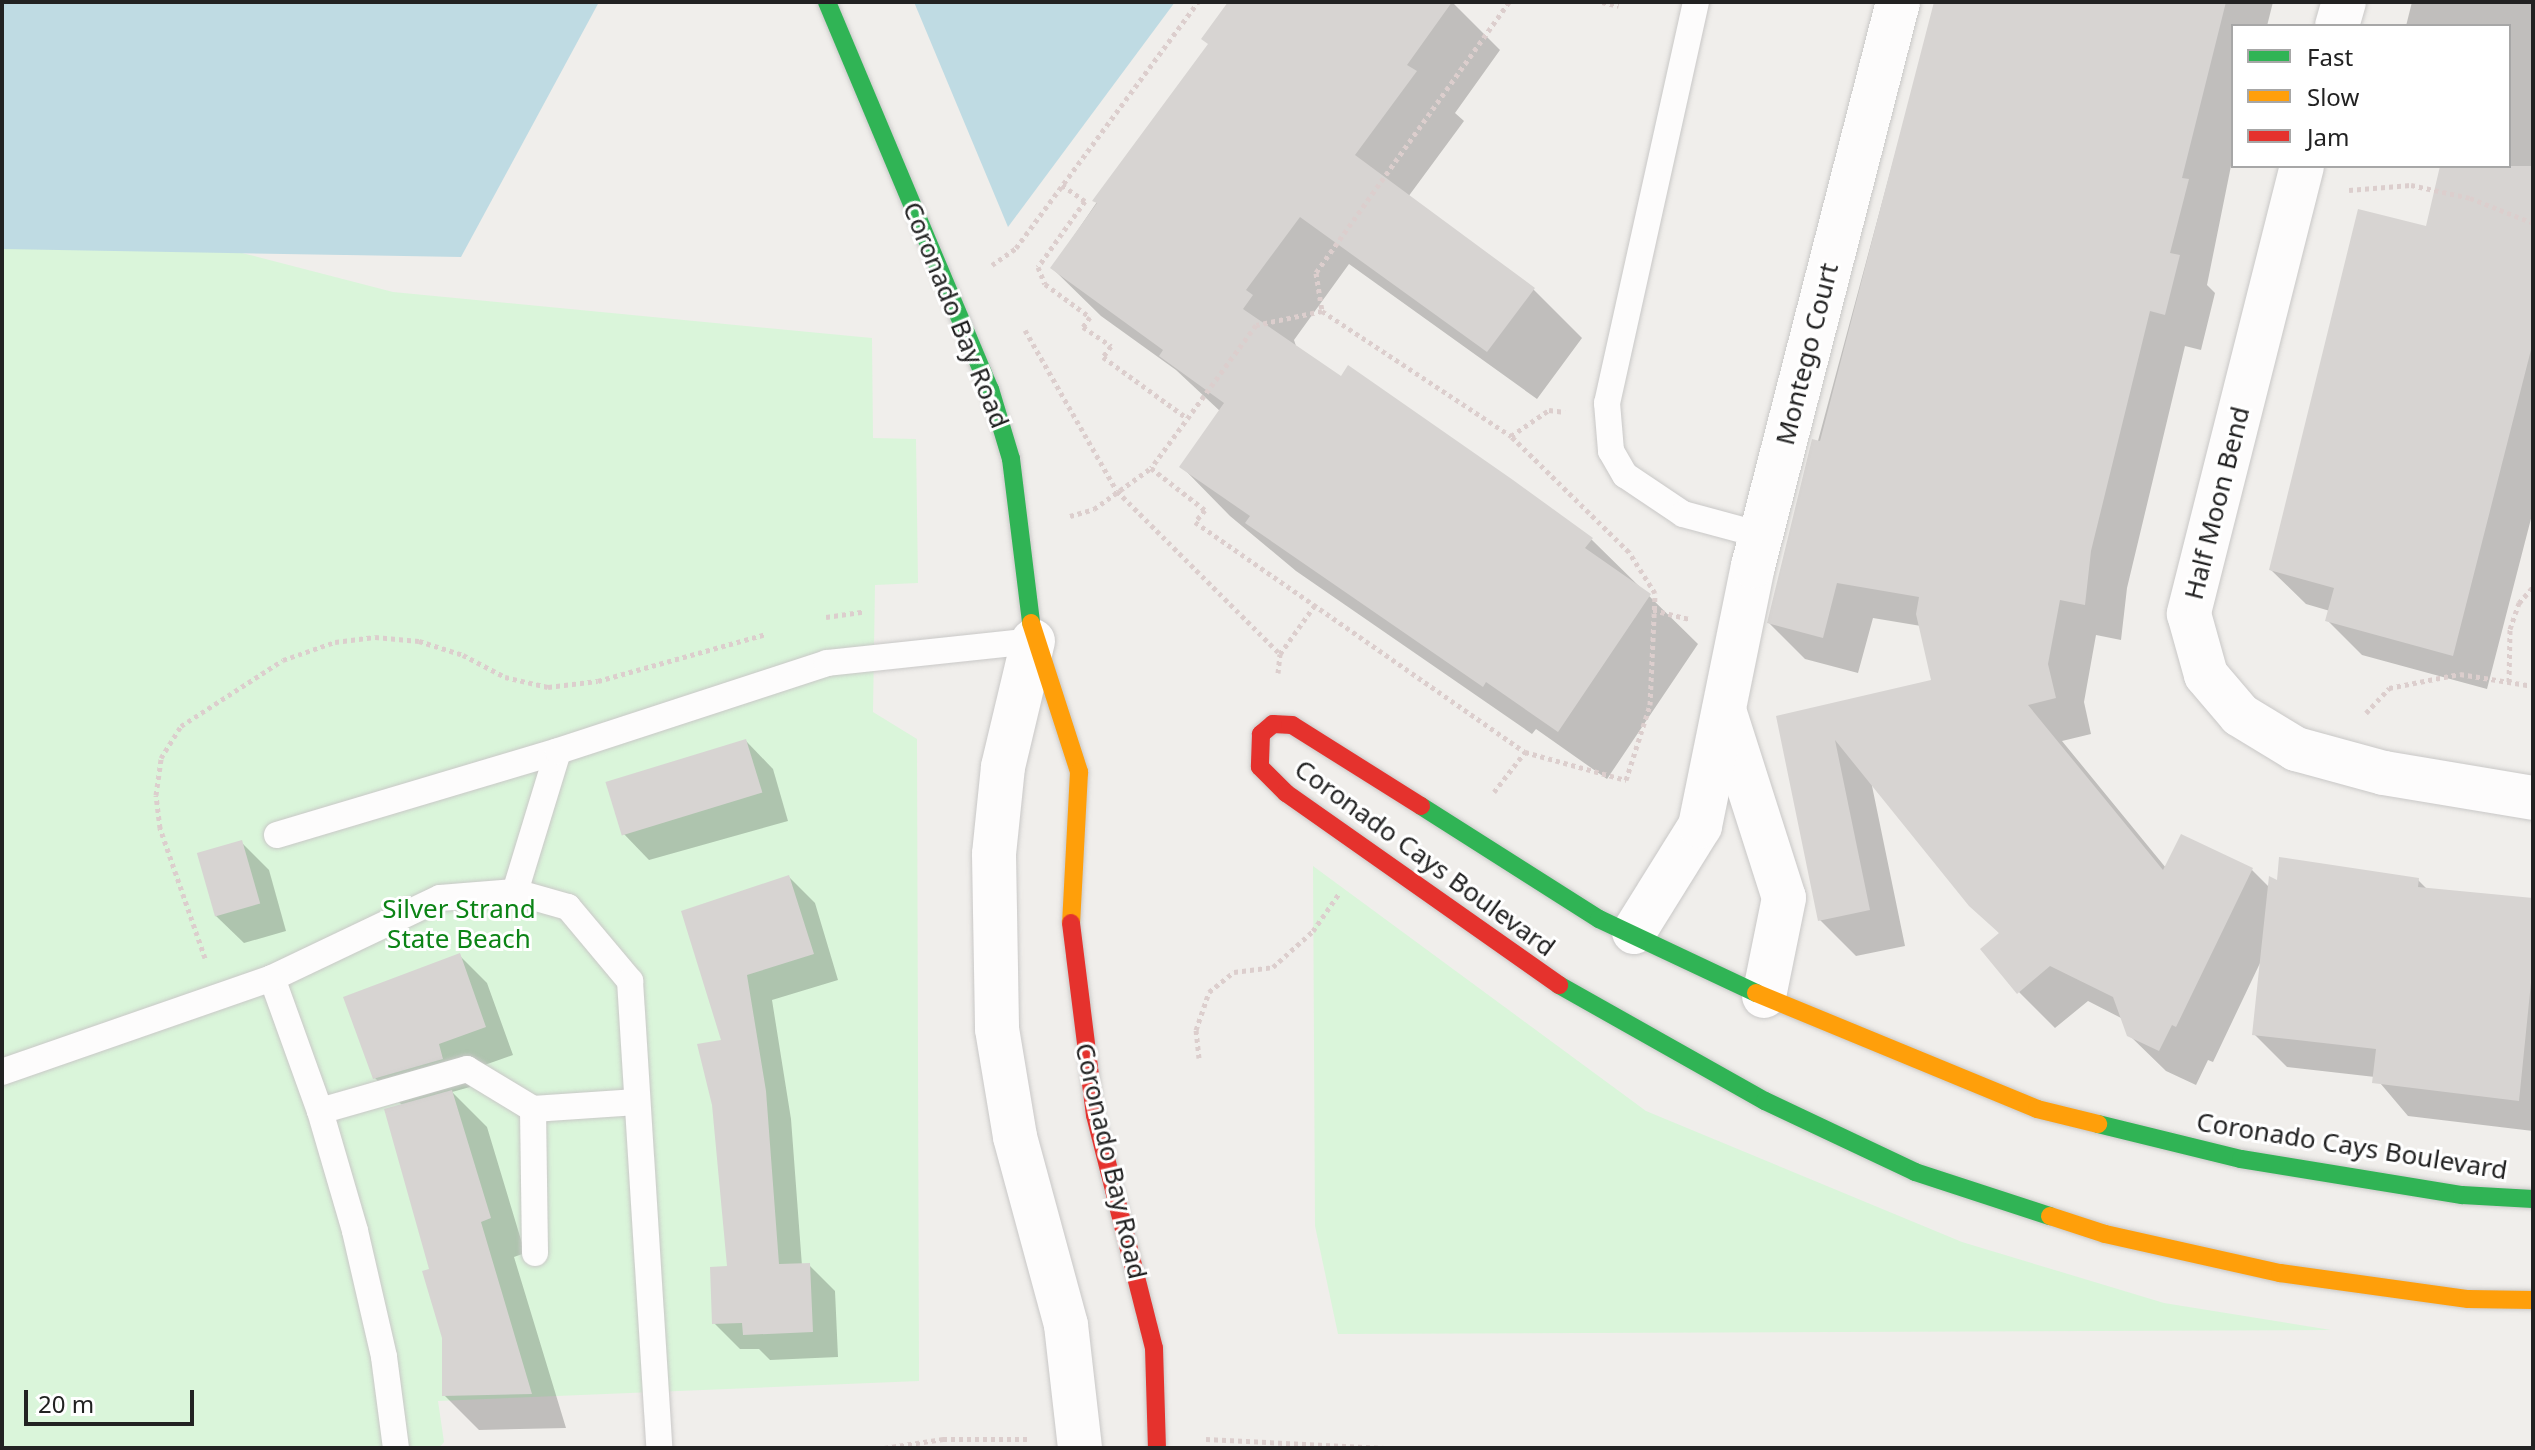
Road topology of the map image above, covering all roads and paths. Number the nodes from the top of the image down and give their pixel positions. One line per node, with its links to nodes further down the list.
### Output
1 (827, 2): 33 (street, Coronado Bay Road)
2 (1198, 2): 11 (path)
3 (1509, 2): 17 (path)
4 (1602, 2): 8 (path)
5 (1696, 2): 19 (lane)
6 (1898, 2): 25 (street, Montego Court)
7 (2344, 2): 9 (street)
8 (1619, 6)
9 (2338, 24)
10 (2301, 168): 41 (street, Half Moon Bend)
11 (1062, 185): 14 (path); 20 (path)
12 (2342, 190): 13 (path)
13 (2533, 223)
14 (1016, 248)
15 (993, 264): 16 (path)
16 (1000, 279)
17 (1322, 311): 20 (path); 21 (path)
18 (1021, 321): 23 (path)
19 (1607, 417): 21 (path); 25 (lane)
20 (1187, 418): 22 (path)
21 (1511, 436): 28 (path)
22 (1151, 468): 23 (path); 27 (path)
23 (1117, 491): 24 (path); 27 (path)
24 (1062, 518)
25 (1761, 535): 36 (street, Montego Court)
26 (2533, 587): 34 (path)
27 (1315, 605): 39 (path)
28 (1653, 610): 31 (path); 39 (path)
29 (873, 612): 30 (path)
30 (811, 621)
31 (1697, 621)
32 (780, 630): 48 (path)
33 (1033, 641): 38 (lane); 59 (street, Coronado Bay Road); 60 (street, Coronado Bay Road)
34 (2509, 682): 35 (path); 37 (path)
35 (2533, 686)
36 (1723, 708): 45 (street, Montego Court); 47 (street)
37 (2366, 713)
38 (558, 751): 42 (lane); 44 (lane)
39 (1525, 752): 40 (path)
40 (1497, 787)
41 (2533, 798)
42 (277, 835)
43 (1346, 885): 49 (path)
44 (515, 892): 46 (lane); 51 (lane)
45 (1634, 932): 47 (street, Coronado Cays Boulevard); 56 (street, Coronado Cays Boulevard)
46 (272, 978): 48 (lane); 53 (lane)
47 (1764, 996): 54 (street, Coronado Cays Boulevard)
48 (219, 998): 50 (lane)
49 (1199, 1058)
50 (2, 1072)
51 (637, 1102): 52 (lane); 58 (lane)
52 (533, 1109): 53 (lane); 55 (lane)
53 (320, 1111): 57 (lane)
54 (2533, 1199)
55 (535, 1253)
56 (2533, 1300)
57 (396, 1448)
58 (659, 1448)
59 (1080, 1448)
60 (1157, 1448)

